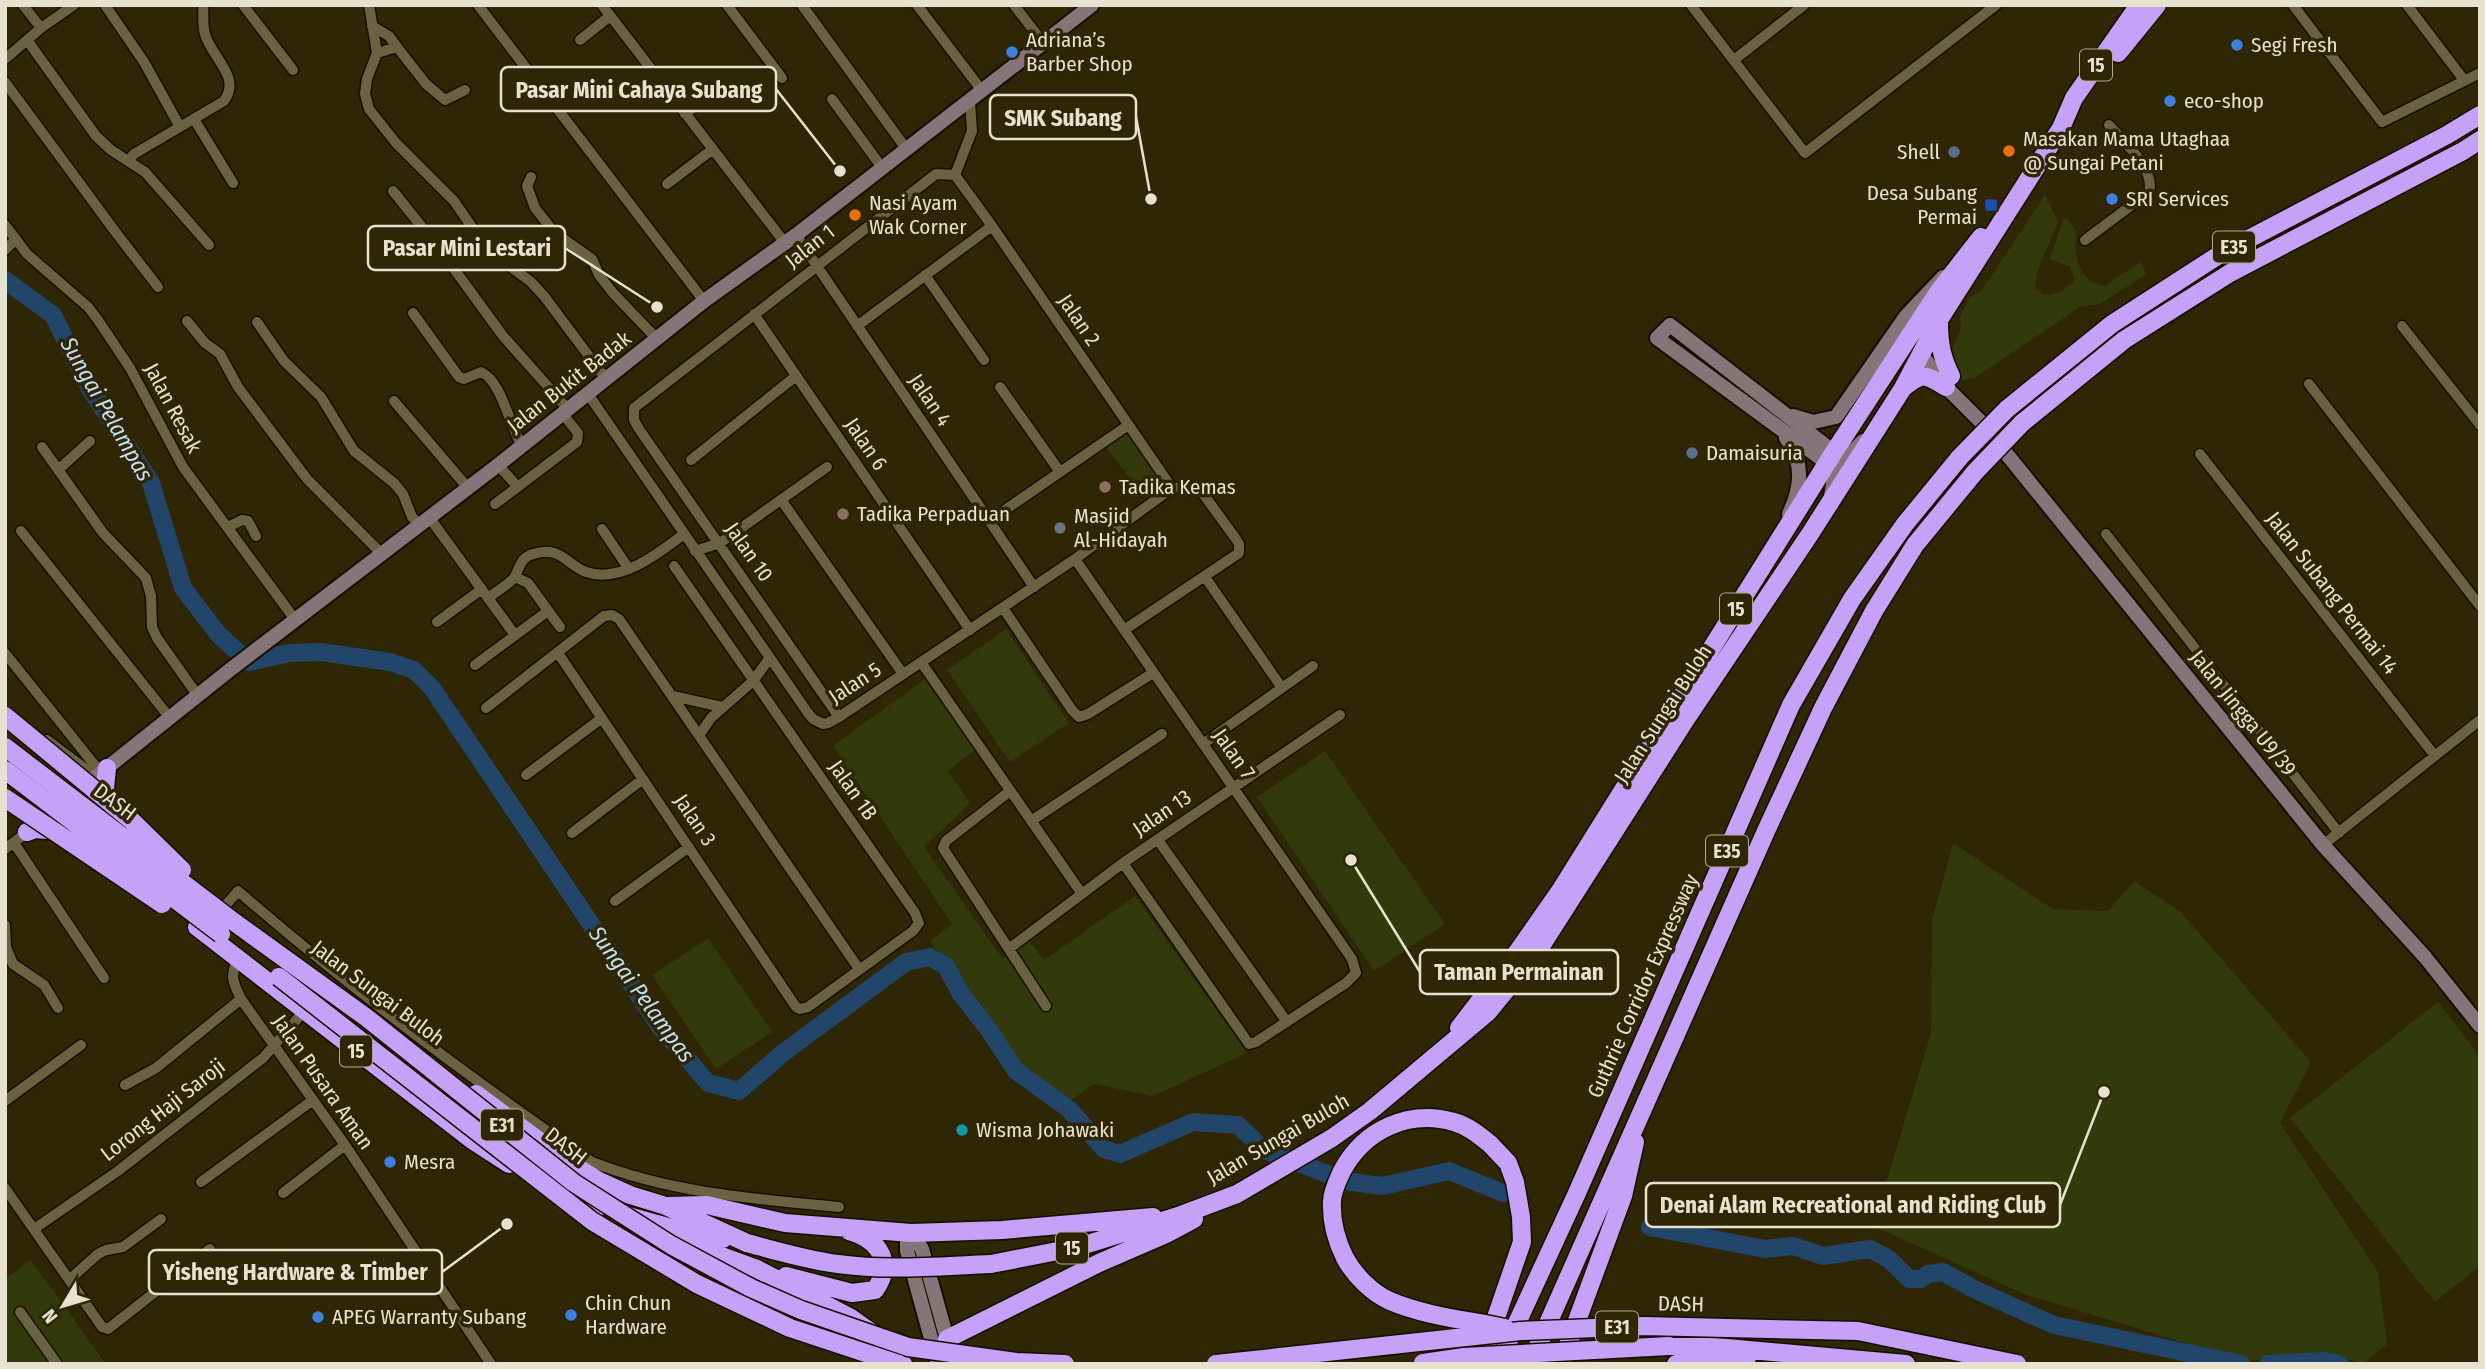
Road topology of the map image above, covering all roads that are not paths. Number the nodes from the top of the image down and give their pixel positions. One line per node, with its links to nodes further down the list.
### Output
1 (23, 5): 23 (street)
2 (74, 5): 23 (street)
3 (105, 5): 47 (street)
4 (203, 5): 45 (street)
5 (243, 5): 31 (street)
6 (369, 5): 22 (street)
7 (478, 5): 72 (street)
8 (601, 5): 21 (street, Jalan 4)
9 (727, 5): 34 (street)
10 (802, 5): 51 (street)
11 (917, 5): 39 (street)
12 (1014, 5): 26 (street)
13 (1092, 5): 26 (street, Jalan Bukit Badak)
14 (1691, 5): 30 (street)
15 (1804, 5): 30 (street)
16 (1996, 5): 30 (street)
17 (2138, 5): 48 (highway, Jalan Sungai Buloh / 15)
18 (2157, 5): 48 (highway, Jalan Sungai Buloh / 15)
19 (2293, 5): 35 (street)
20 (2407, 5): 35 (street)
21 (610, 16): 25 (street); 32 (street, Jalan 4)
22 (372, 26): 27 (street); 28 (street)
23 (41, 28): 24 (street)
24 (27, 40): 29 (street); 52 (street)
25 (580, 40)
26 (1044, 44): 39 (street, Jalan Bukit Badak)
27 (397, 47): 28 (street); 38 (street)
28 (377, 53): 85 (street)
29 (5, 59)
30 (1734, 60)
31 (293, 70)
32 (654, 73): 40 (street); 43 (street, Jalan 4)
33 (2480, 73): 35 (street)
34 (782, 78)
35 (2464, 80)
36 (5, 82): 70 (street)
37 (717, 89): 43 (street)
38 (464, 90)
39 (983, 92): 42 (street, Jalan Bukit Badak)
40 (624, 99)
41 (832, 99): 53 (street)
42 (970, 102): 51 (street, Jalan Bukit Badak); 55 (street)
43 (685, 114): 50 (street, Jalan 4)
44 (2480, 115): 221 (highway, Guthrie Corridor Expressway / E35, bridge)
45 (194, 119): 47 (street); 57 (street)
46 (2109, 125): 64 (street)
47 (180, 127): 52 (street)
48 (2061, 128): 54 (highway, Jalan Sungai Buloh / 15)
49 (2480, 140): 209 (highway, E35, bridge)
50 (713, 149): 58 (street); 63 (street, Jalan 4)
51 (907, 150): 53 (street, Jalan Bukit Badak)
52 (128, 161): 66 (street)
53 (883, 169): 63 (street, Jalan Bukit Badak)
54 (2033, 171): 65 (highway, Jalan Sungai Buloh / 15); 75 (highway, Jalan Sungai Buloh / 15)
55 (955, 175): 61 (street, Jalan 2); 68 (street, Jalan 1)
56 (531, 177): 80 (street)
57 (233, 183)
58 (667, 184)
59 (393, 191): 93 (street)
60 (5, 225): 62 (street, Jalan Resak)
61 (992, 226): 69 (street); 97 (street, Jalan 2)
62 (16, 239): 67 (street); 116 (street, Jalan Resak)
63 (790, 239): 68 (street, Jalan 4); 72 (street, Jalan Bukit Badak)
64 (2085, 240)
65 (1977, 243): 71 (highway, Jalan Sungai Buloh / 15); 95 (street)
66 (209, 245)
67 (5, 250)
68 (816, 266): 74 (street, Jalan 1); 78 (street, Jalan 4)
69 (925, 275): 78 (street); 83 (street)
70 (159, 287)
71 (1939, 292): 81 (highway); 82 (highway, Jalan Sungai Buloh / 15)
72 (704, 301): 80 (street, Jalan Bukit Badak)
73 (414, 313): 99 (street)
74 (754, 314): 84 (street, Jalan 6); 92 (street, Jalan 1)
75 (1939, 320): 81 (highway, Jalan Sungai Buloh / 15); 86 (highway)
76 (187, 321): 124 (street)
77 (257, 322): 114 (street)
78 (856, 326): 115 (street, Jalan 4)
79 (2402, 326): 96 (street)
80 (657, 339): 85 (street, Jalan Bukit Badak)
81 (1922, 350): 82 (highway); 86 (street, Jalan Jingga U9/39); 89 (highway, Jalan Sungai Buloh / 15)
82 (1897, 355): 102 (highway, Jalan Sungai Buloh / 15)
83 (984, 360)
84 (796, 376): 103 (street); 139 (street, Jalan 6)
85 (606, 379): 90 (street, Jalan Bukit Badak)
86 (1948, 381): 89 (highway); 186 (street, Jalan Jingga U9/39)
87 (2309, 384): 133 (street)
88 (1000, 387): 107 (street)
89 (1903, 388): 94 (highway, Jalan Sungai Buloh / 15)
90 (587, 394): 93 (street, Jalan Bukit Badak); 119 (street, Jalan 5)
91 (394, 401): 109 (street)
92 (634, 408): 122 (street, Jalan 10)
93 (565, 411): 99 (street, Jalan Bukit Badak); 108 (street)
94 (1882, 418): 102 (street); 113 (highway, Jalan Sungai Buloh / 15)
95 (1780, 420): 95 (street); 102 (street); 126 (street)
96 (2480, 425)
97 (1127, 426): 107 (street); 110 (street, Jalan 2)
98 (90, 441): 106 (street)
99 (522, 445): 104 (street, Jalan Bukit Badak)
100 (42, 447): 106 (street)
101 (2200, 454): 168 (street, Jalan Subang Permai 14)
102 (1832, 458): 113 (street); 126 (highway, Jalan Sungai Buloh / 15)
103 (691, 460)
104 (498, 465): 108 (street); 109 (street, Jalan Bukit Badak)
105 (827, 467): 111 (street)
106 (58, 471): 152 (street)
107 (1060, 472): 115 (street)
108 (517, 486): 112 (street)
109 (468, 488): 114 (street, Jalan Bukit Badak)
110 (1171, 488): 125 (street, Jalan 5); 130 (street)
111 (782, 501): 122 (street); 149 (street)
112 (495, 504)
113 (1829, 505): 205 (highway, Jalan Sungai Buloh / 15)
114 (424, 521): 124 (street, Jalan Bukit Badak); 132 (street)
115 (989, 521): 131 (street, Jalan 4)
116 (228, 527): 121 (street); 136 (street, Jalan Resak)
117 (602, 529): 128 (street)
118 (21, 531): 160 (street)
119 (684, 534): 123 (street, Jalan 5); 128 (street)
120 (2106, 534): 182 (street)
121 (256, 536)
122 (720, 543): 123 (street); 159 (street, Jalan 10)
123 (695, 551): 144 (street, Jalan 5)
124 (382, 554): 136 (street, Jalan Bukit Badak)
125 (1075, 559): 131 (street, Jalan 5); 140 (street, Jalan 7)
126 (1764, 565): 205 (highway, Jalan Sungai Buloh / 15)
127 (674, 566): 150 (street, Jalan 1B)
128 (629, 569): 129 (street)
129 (514, 577): 132 (street); 135 (street)
130 (1205, 577): 140 (street); 151 (street)
131 (1034, 587): 134 (street, Jalan 5)
132 (485, 594): 137 (street); 141 (street)
133 (2480, 606)
134 (1003, 608): 139 (street, Jalan 5); 148 (street)
135 (548, 611): 138 (street); 141 (street)
136 (296, 621): 152 (street, Jalan Bukit Badak)
137 (437, 622)
138 (560, 627)
139 (970, 630): 145 (street, Jalan 5)
140 (1124, 630): 148 (street, Jalan 7)
141 (515, 635): 146 (street)
142 (5, 653): 170 (street)
143 (558, 653): 153 (street); 156 (street); 161 (street, Jalan 3)
144 (769, 659): 150 (street); 159 (street, Jalan 5)
145 (921, 662): 149 (street, Jalan 5); 175 (street)
146 (475, 665)
147 (1313, 666): 151 (street)
148 (1153, 673): 166 (street, Jalan 7)
149 (903, 674): 159 (street, Jalan 5)
150 (753, 681): 154 (street); 195 (street, Jalan 1B)
151 (1282, 688): 166 (street)
152 (198, 696): 160 (street, Jalan Bukit Badak)
153 (673, 696): 154 (street); 163 (street)
154 (722, 707): 163 (street)
155 (5, 708): 170 (street)
156 (486, 708)
157 (1340, 715): 174 (street, Jalan 13)
158 (5, 716): 191 (highway, bridge)
159 (839, 717)
160 (170, 718): 170 (street, Jalan Bukit Badak)
161 (602, 718): 171 (street); 173 (street, Jalan 3)
162 (2480, 720): 168 (street)
163 (700, 734): 195 (street)
164 (1162, 734): 180 (street)
165 (5, 739): 176 (highway, Jalan Sungai Buloh / 15)
166 (1203, 744): 174 (street, Jalan 7)
167 (5, 747): 191 (highway, DASH / E31, bridge)
168 (2435, 756): 182 (street)
169 (5, 770): 191 (highway, DASH / E31, bridge)
170 (101, 773): 176 (street, Jalan Bukit Badak); 179 (highway)
171 (526, 775)
172 (5, 779): 178 (highway, Jalan Sungai Buloh / 15)
173 (643, 779): 181 (street); 187 (street, Jalan 3)
174 (1234, 788): 184 (street, Jalan 13); 201 (street, Jalan 7)
175 (1010, 790): 180 (street); 193 (street)
176 (78, 792): 178 (street, Jalan Bukit Badak); 179 (highway, Jalan Sungai Buloh / 15)
177 (5, 798): 191 (highway, bridge)
178 (49, 814): 183 (highway, Jalan Sungai Buloh / 15); 185 (street)
179 (112, 818): 191 (highway, Jalan Sungai Buloh / 15)
180 (1031, 821): 189 (street)
181 (572, 833)
182 (2339, 833): 186 (street)
183 (76, 835): 185 (highway); 194 (highway, Jalan Sungai Buloh / 15)
184 (1158, 840): 188 (street, Jalan 13); 201 (street)
185 (15, 841): 196 (street)
186 (2323, 845): 202 (street, Jalan Jingga U9/39)
187 (689, 847): 190 (street); 195 (street, Jalan 3)
188 (1123, 863): 189 (street, Jalan 13); 201 (street)
189 (1082, 894): 193 (street, Jalan 13)
190 (615, 901)
191 (225, 920): 215 (street); 216 (highway, Jalan Sungai Buloh / 15); 232 (highway, DASH / E31, bridge); 235 (highway, DASH / E31, bridge)
192 (5, 925): 199 (street)
193 (1010, 948): 198 (street)
194 (238, 958): 197 (street, Jalan Pusara Aman); 200 (highway, Jalan Sungai Buloh / 15)
195 (859, 970)
196 (104, 978)
197 (241, 999): 204 (street, Jalan Pusara Aman); 206 (street)
198 (1046, 1006)
199 (58, 1008)
200 (305, 1010): 204 (street, Lorong Haji Saroji); 216 (highway, Jalan Sungai Buloh / 15)
201 (1287, 1022)
202 (2480, 1026)
203 (81, 1045): 208 (street)
204 (273, 1045): 207 (street, Jalan Pusara Aman); 220 (street, Lorong Haji Saroji)
205 (1443, 1051): 214 (highway, Jalan Sungai Buloh / 15)
206 (125, 1085)
207 (313, 1100): 210 (street, Jalan Pusara Aman); 211 (street)
208 (5, 1101)
209 (1643, 1105): 240 (highway, E35); 241 (highway)
210 (345, 1145): 213 (street); 231 (street, Jalan Pusara Aman)
211 (201, 1182)
212 (7, 1193): 220 (street)
213 (283, 1193)
214 (1213, 1203): 217 (highway, Jalan Sungai Buloh / 15); 228 (highway)
215 (839, 1207)
216 (663, 1215): 217 (highway, Jalan Sungai Buloh / 15, bridge); 219 (highway); 224 (highway)
217 (1181, 1215): 222 (highway)
218 (161, 1219): 225 (street)
219 (839, 1228): 222 (highway); 224 (highway)
220 (34, 1229): 225 (street)
221 (1558, 1232): 238 (highway); 239 (highway, Guthrie Corridor Expressway / E35)
222 (911, 1233): 228 (street); 233 (street)
223 (210, 1248): 225 (street)
224 (757, 1269): 232 (highway)
225 (69, 1280)
226 (20, 1312): 230 (street)
227 (1521, 1331): 236 (highway, DASH / E31, bridge); 238 (highway, bridge); 244 (highway, DASH / E31, bridge)
228 (947, 1339): 234 (street)
229 (1796, 1354): 237 (highway, DASH / E31, bridge); 242 (highway); 243 (highway, DASH / E31)
230 (57, 1364)
231 (491, 1364)
232 (901, 1364)
233 (938, 1364)
234 (954, 1364)
235 (1065, 1364)
236 (1216, 1364)
237 (1414, 1364)
238 (1482, 1364)
239 (1499, 1364)
240 (1530, 1364)
241 (1561, 1364)
242 (1676, 1364)
243 (1906, 1364)
244 (2017, 1364)

